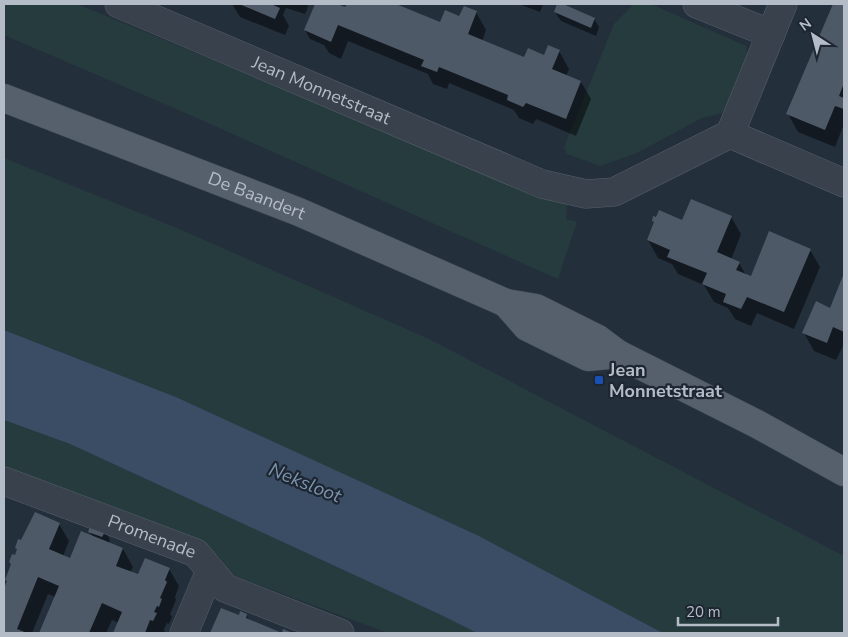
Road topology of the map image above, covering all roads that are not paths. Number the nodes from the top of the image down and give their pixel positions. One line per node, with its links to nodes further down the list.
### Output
1 (119, 4): 4 (street, Jean Monnetstraat)
2 (698, 4): 5 (street)
3 (783, 4): 5 (street)
4 (167, 13): 7 (street, Jean Monnetstraat)
5 (771, 34): 7 (street)
6 (4, 98): 9 (main road, De Baandert)
7 (730, 134): 8 (street)
8 (844, 183)
9 (844, 472)
10 (4, 481): 11 (street, Promenade)
11 (210, 570): 12 (street); 13 (street, Promenade)
12 (184, 633)
13 (340, 633)

